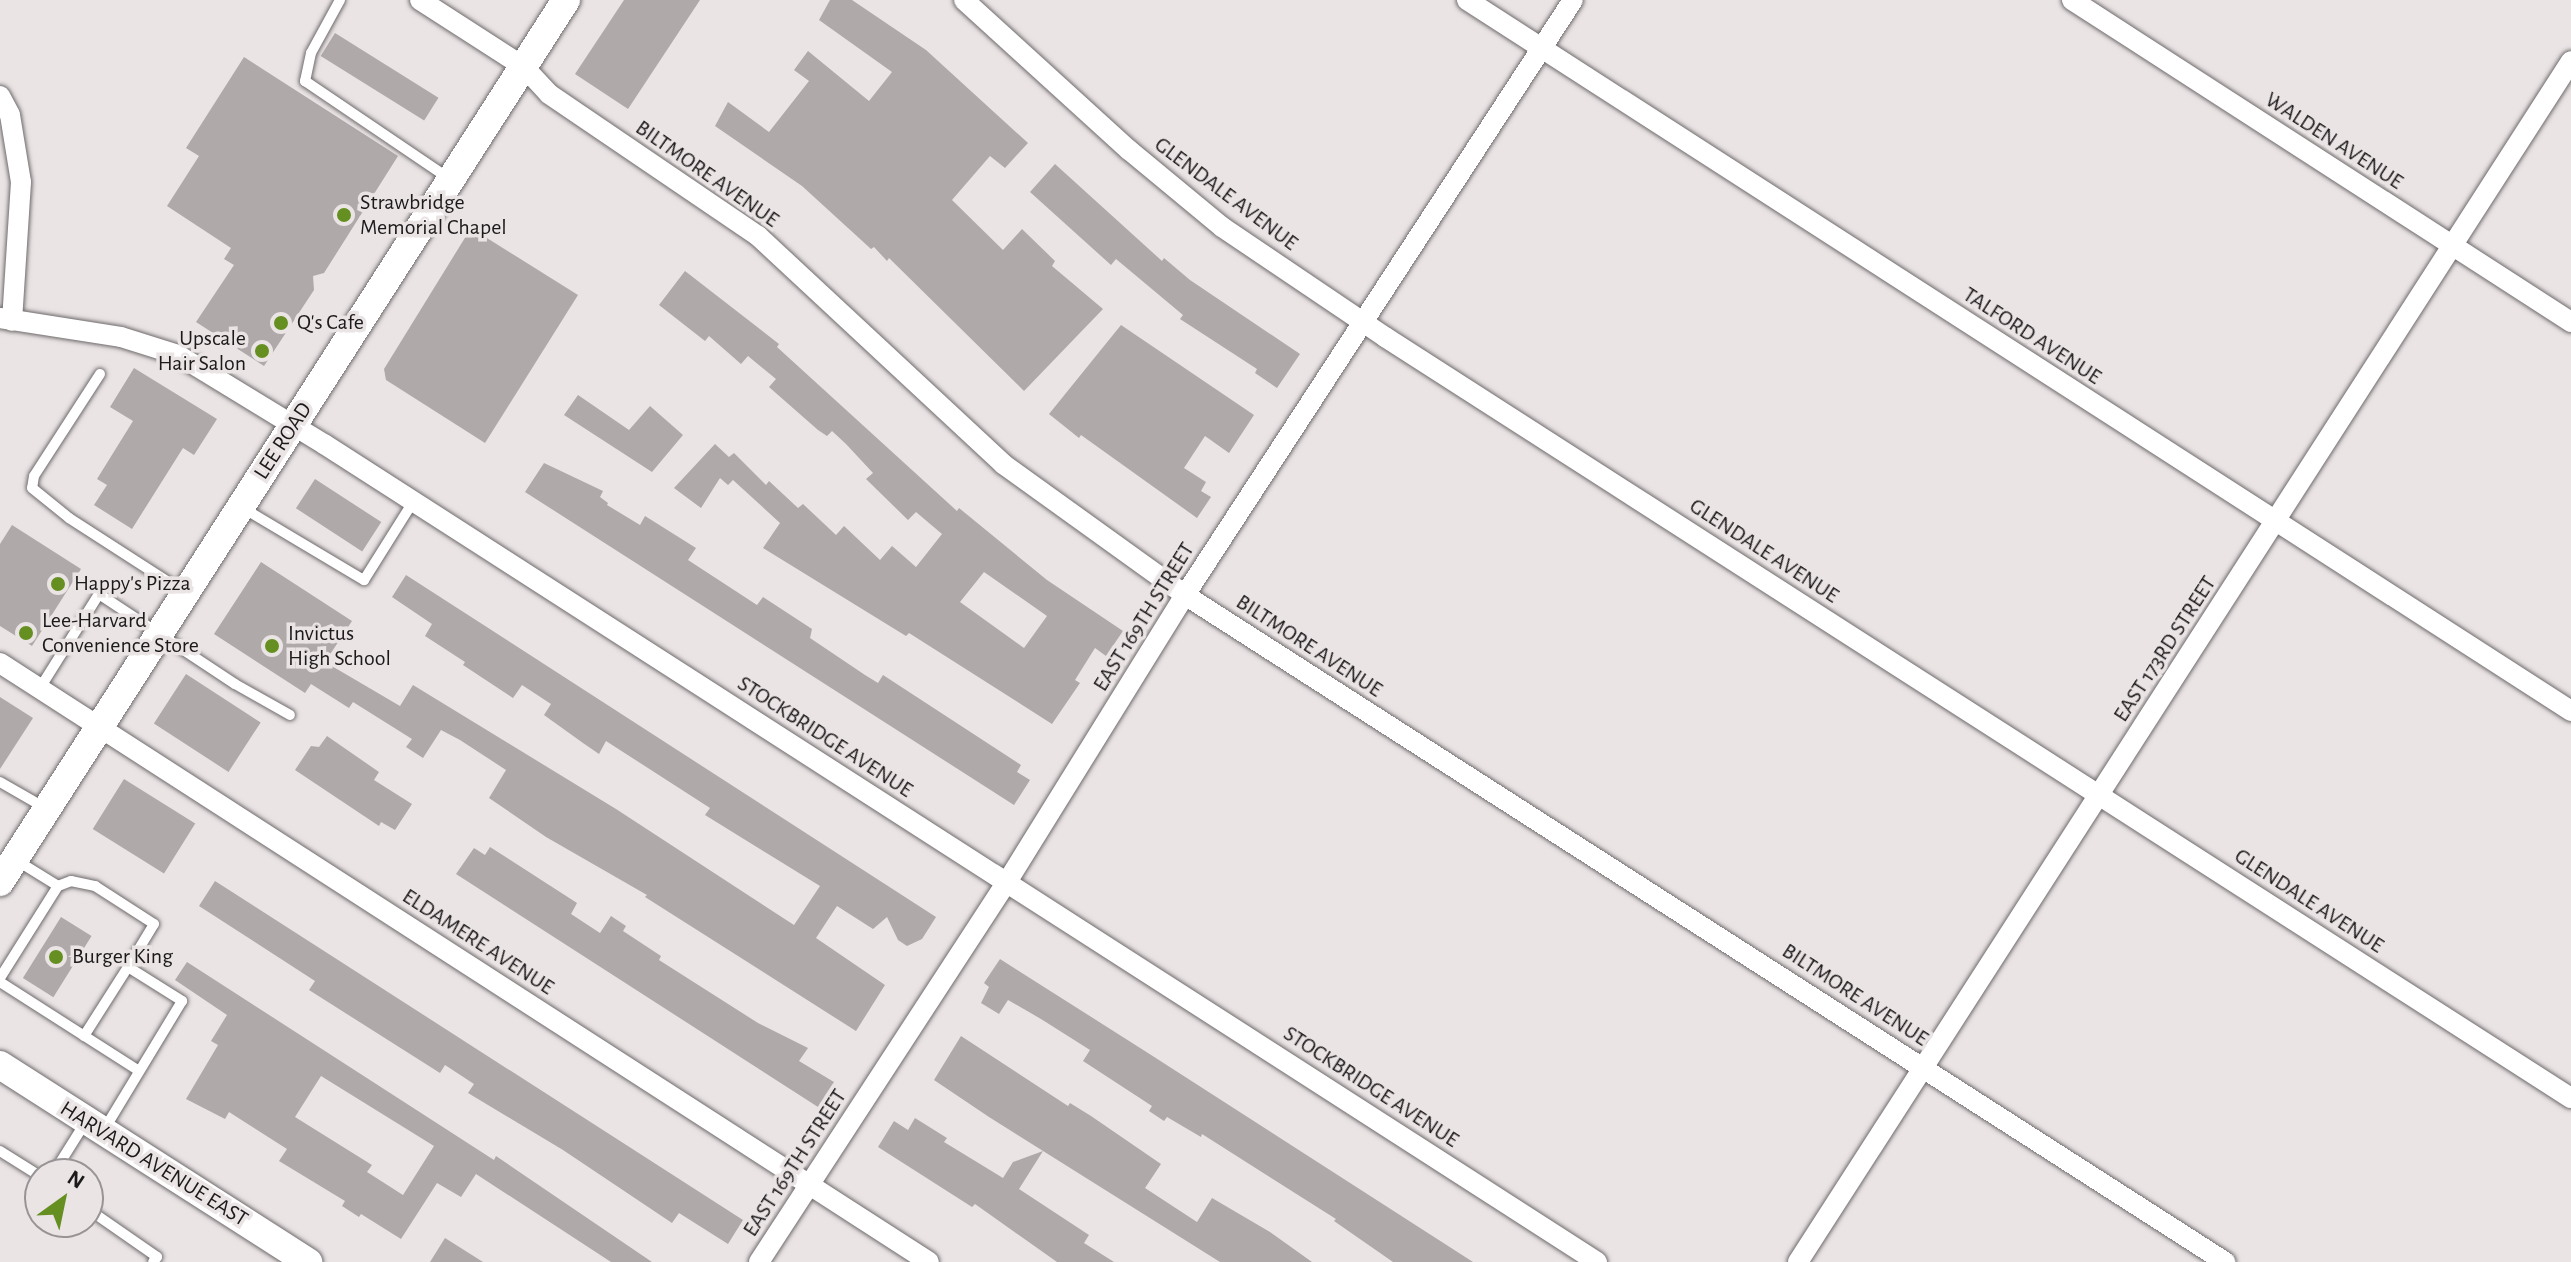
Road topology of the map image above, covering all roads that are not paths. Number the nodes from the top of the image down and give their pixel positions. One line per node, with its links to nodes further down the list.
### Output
1 (340, 0): 12 (lane)
2 (420, 0): 10 (street, BILTMORE AVENUE)
3 (566, 0): 10 (main road, LEE ROAD)
4 (964, 0): 15 (street, GLENDALE AVENUE)
5 (1467, 0): 8 (street, TALFORD AVENUE)
6 (1573, 0): 8 (street, EAST 169TH STREET)
7 (2072, 0): 13 (street, WALDEN AVENUE)
8 (1540, 50): 15 (street, EAST 169TH STREET); 21 (street, TALFORD AVENUE)
9 (2571, 61): 13 (street, EAST 173RD STREET)
10 (524, 67): 12 (main road, LEE ROAD); 23 (street, BILTMORE AVENUE)
11 (0, 96): 14 (street)
12 (451, 179): 18 (main road, LEE ROAD)
13 (2452, 246): 16 (street, WALDEN AVENUE); 21 (street, EAST 173RD STREET)
14 (6, 319): 18 (street, STOCKBRIDGE AVENUE)
15 (1363, 322): 23 (street, EAST 169TH STREET); 31 (street, GLENDALE AVENUE)
16 (2571, 322)
17 (100, 374): 22 (lane)
18 (294, 425): 19 (street, STOCKBRIDGE AVENUE); 20 (main road, LEE ROAD)
19 (413, 502): 20 (lane); 34 (street, STOCKBRIDGE AVENUE)
20 (241, 507): 22 (main road, LEE ROAD)
21 (2277, 521): 27 (street, TALFORD AVENUE); 31 (street, EAST 173RD STREET)
22 (185, 593): 24 (main road, LEE ROAD)
23 (1185, 595): 34 (street, EAST 169TH STREET); 40 (street, BILTMORE AVENUE)
24 (160, 633): 26 (lane); 28 (lane); 29 (main road, LEE ROAD)
25 (0, 663): 26 (street, ELDAMERE AVENUE)
26 (40, 688): 29 (street, ELDAMERE AVENUE)
27 (2571, 711)
28 (290, 715)
29 (100, 726): 32 (main road, LEE ROAD); 47 (street, ELDAMERE AVENUE)
30 (0, 782): 32 (lane)
31 (2099, 794): 40 (street, EAST 173RD STREET); 42 (street, GLENDALE AVENUE)
32 (47, 809): 33 (main road, LEE ROAD)
33 (7, 871): 35 (lane)
34 (1007, 882): 47 (street, EAST 169TH STREET); 53 (street, STOCKBRIDGE AVENUE)
35 (58, 886): 36 (lane); 37 (lane)
36 (128, 967): 38 (lane); 41 (lane)
37 (0, 980): 38 (lane)
38 (84, 1036): 41 (lane)
39 (0, 1065): 43 (main road, HARVARD AVENUE EAST)
40 (1922, 1067): 54 (street, EAST 173RD STREET); 55 (street, BILTMORE AVENUE)
41 (139, 1072): 43 (lane)
42 (2571, 1098)
43 (95, 1126): 45 (lane); 50 (main road, HARVARD AVENUE EAST)
44 (0, 1151): 46 (lane)
45 (67, 1158)
46 (24, 1166)
47 (809, 1185): 51 (street, EAST 169TH STREET); 52 (street, ELDAMERE AVENUE)
48 (104, 1220): 49 (lane)
49 (153, 1262)
50 (308, 1262)
51 (759, 1262)
52 (929, 1262)
53 (1597, 1262)
54 (1798, 1262)
55 (2225, 1262)

